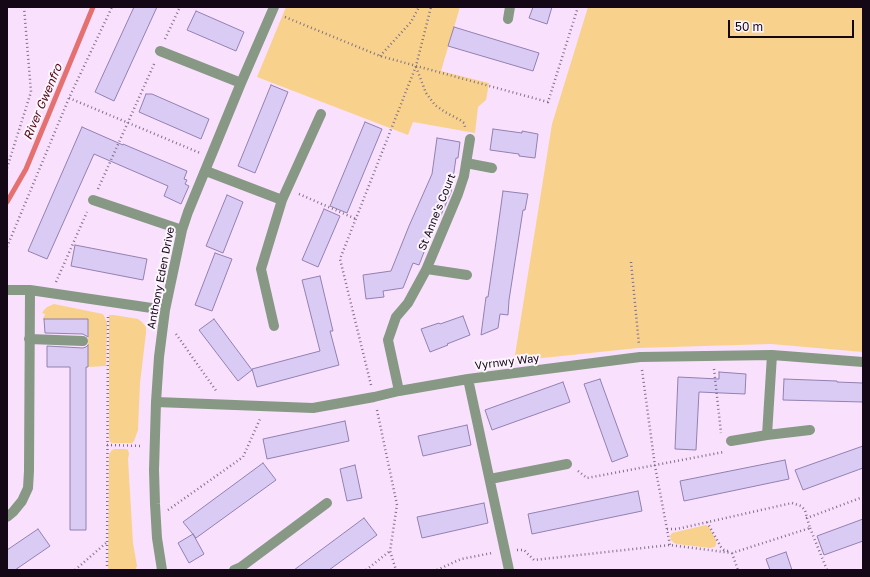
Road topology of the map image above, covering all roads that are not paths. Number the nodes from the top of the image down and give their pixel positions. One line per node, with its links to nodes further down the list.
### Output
1 (510, 7): 3 (street)
2 (273, 9): 5 (street, Anthony Eden Drive)
3 (508, 19)
4 (160, 51): 5 (street)
5 (241, 83): 10 (street, Anthony Eden Drive)
6 (320, 114): 12 (street)
7 (470, 139): 8 (street, St Anne's Court)
8 (466, 163): 9 (street, St Anne's Court); 14 (street, St Anne's Court)
9 (492, 168)
10 (206, 171): 12 (street); 13 (street, Anthony Eden Drive)
11 (92, 200): 13 (street)
12 (282, 200): 19 (street)
13 (182, 230): 18 (street, Anthony Eden Drive)
14 (427, 269): 15 (street); 25 (street, St Anne's Court)
15 (467, 275)
16 (7, 290): 17 (street)
17 (30, 290): 18 (street); 20 (street)
18 (164, 314): 26 (street, Anthony Eden Drive)
19 (274, 326)
20 (29, 339): 21 (street); 33 (street)
21 (83, 341)
22 (772, 355): 23 (street, Vyrnwy Way); 24 (street, Vyrnwy Way); 28 (street)
23 (863, 362)
24 (468, 379): 25 (street, Vyrnwy Way); 31 (street)
25 (399, 391): 26 (street, Vyrnwy Way)
26 (156, 402): 34 (street, Anthony Eden Drive)
27 (810, 430): 28 (street)
28 (768, 435): 29 (street)
29 (731, 441)
30 (567, 464): 31 (street)
31 (490, 479): 36 (street)
32 (326, 503): 35 (street)
33 (7, 517)
34 (162, 570)
35 (234, 570)
36 (509, 570)

